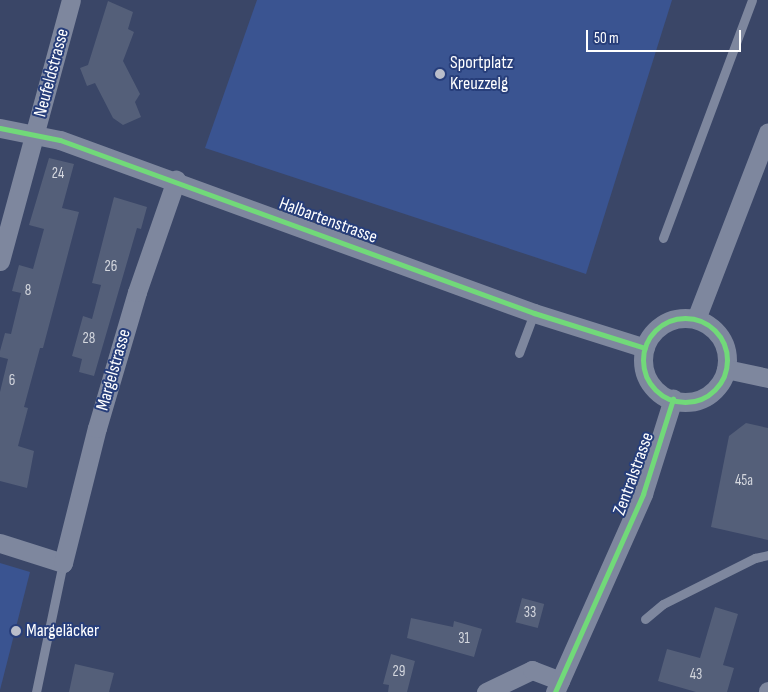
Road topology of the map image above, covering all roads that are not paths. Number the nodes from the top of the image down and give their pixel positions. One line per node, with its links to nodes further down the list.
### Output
1 (72, 0): 5 (street, Neufeldstrasse)
2 (752, 0): 7 (lane)
3 (0, 128): 5 (street, Halbartenstrasse)
4 (768, 132): 10 (street)
5 (35, 135): 6 (street, Halbartenstrasse); 8 (street, Neufeldstrasse)
6 (176, 180): 9 (street, Halbartenstrasse); 18 (street, Margelstrasse)
7 (663, 238)
8 (0, 261)
9 (534, 313): 11 (street, Halbartenstrasse); 12 (lane)
10 (696, 319): 11 (street); 13 (street)
11 (645, 348): 15 (street)
12 (519, 354)
13 (726, 369): 14 (street); 15 (street)
14 (768, 378)
15 (673, 399): 20 (street, Zentralstrasse)
16 (0, 543): 18 (street)
17 (768, 555): 19 (lane)
18 (63, 563): 21 (lane)
19 (645, 619)
20 (558, 686): 22 (street)
21 (36, 692)
22 (486, 692)

